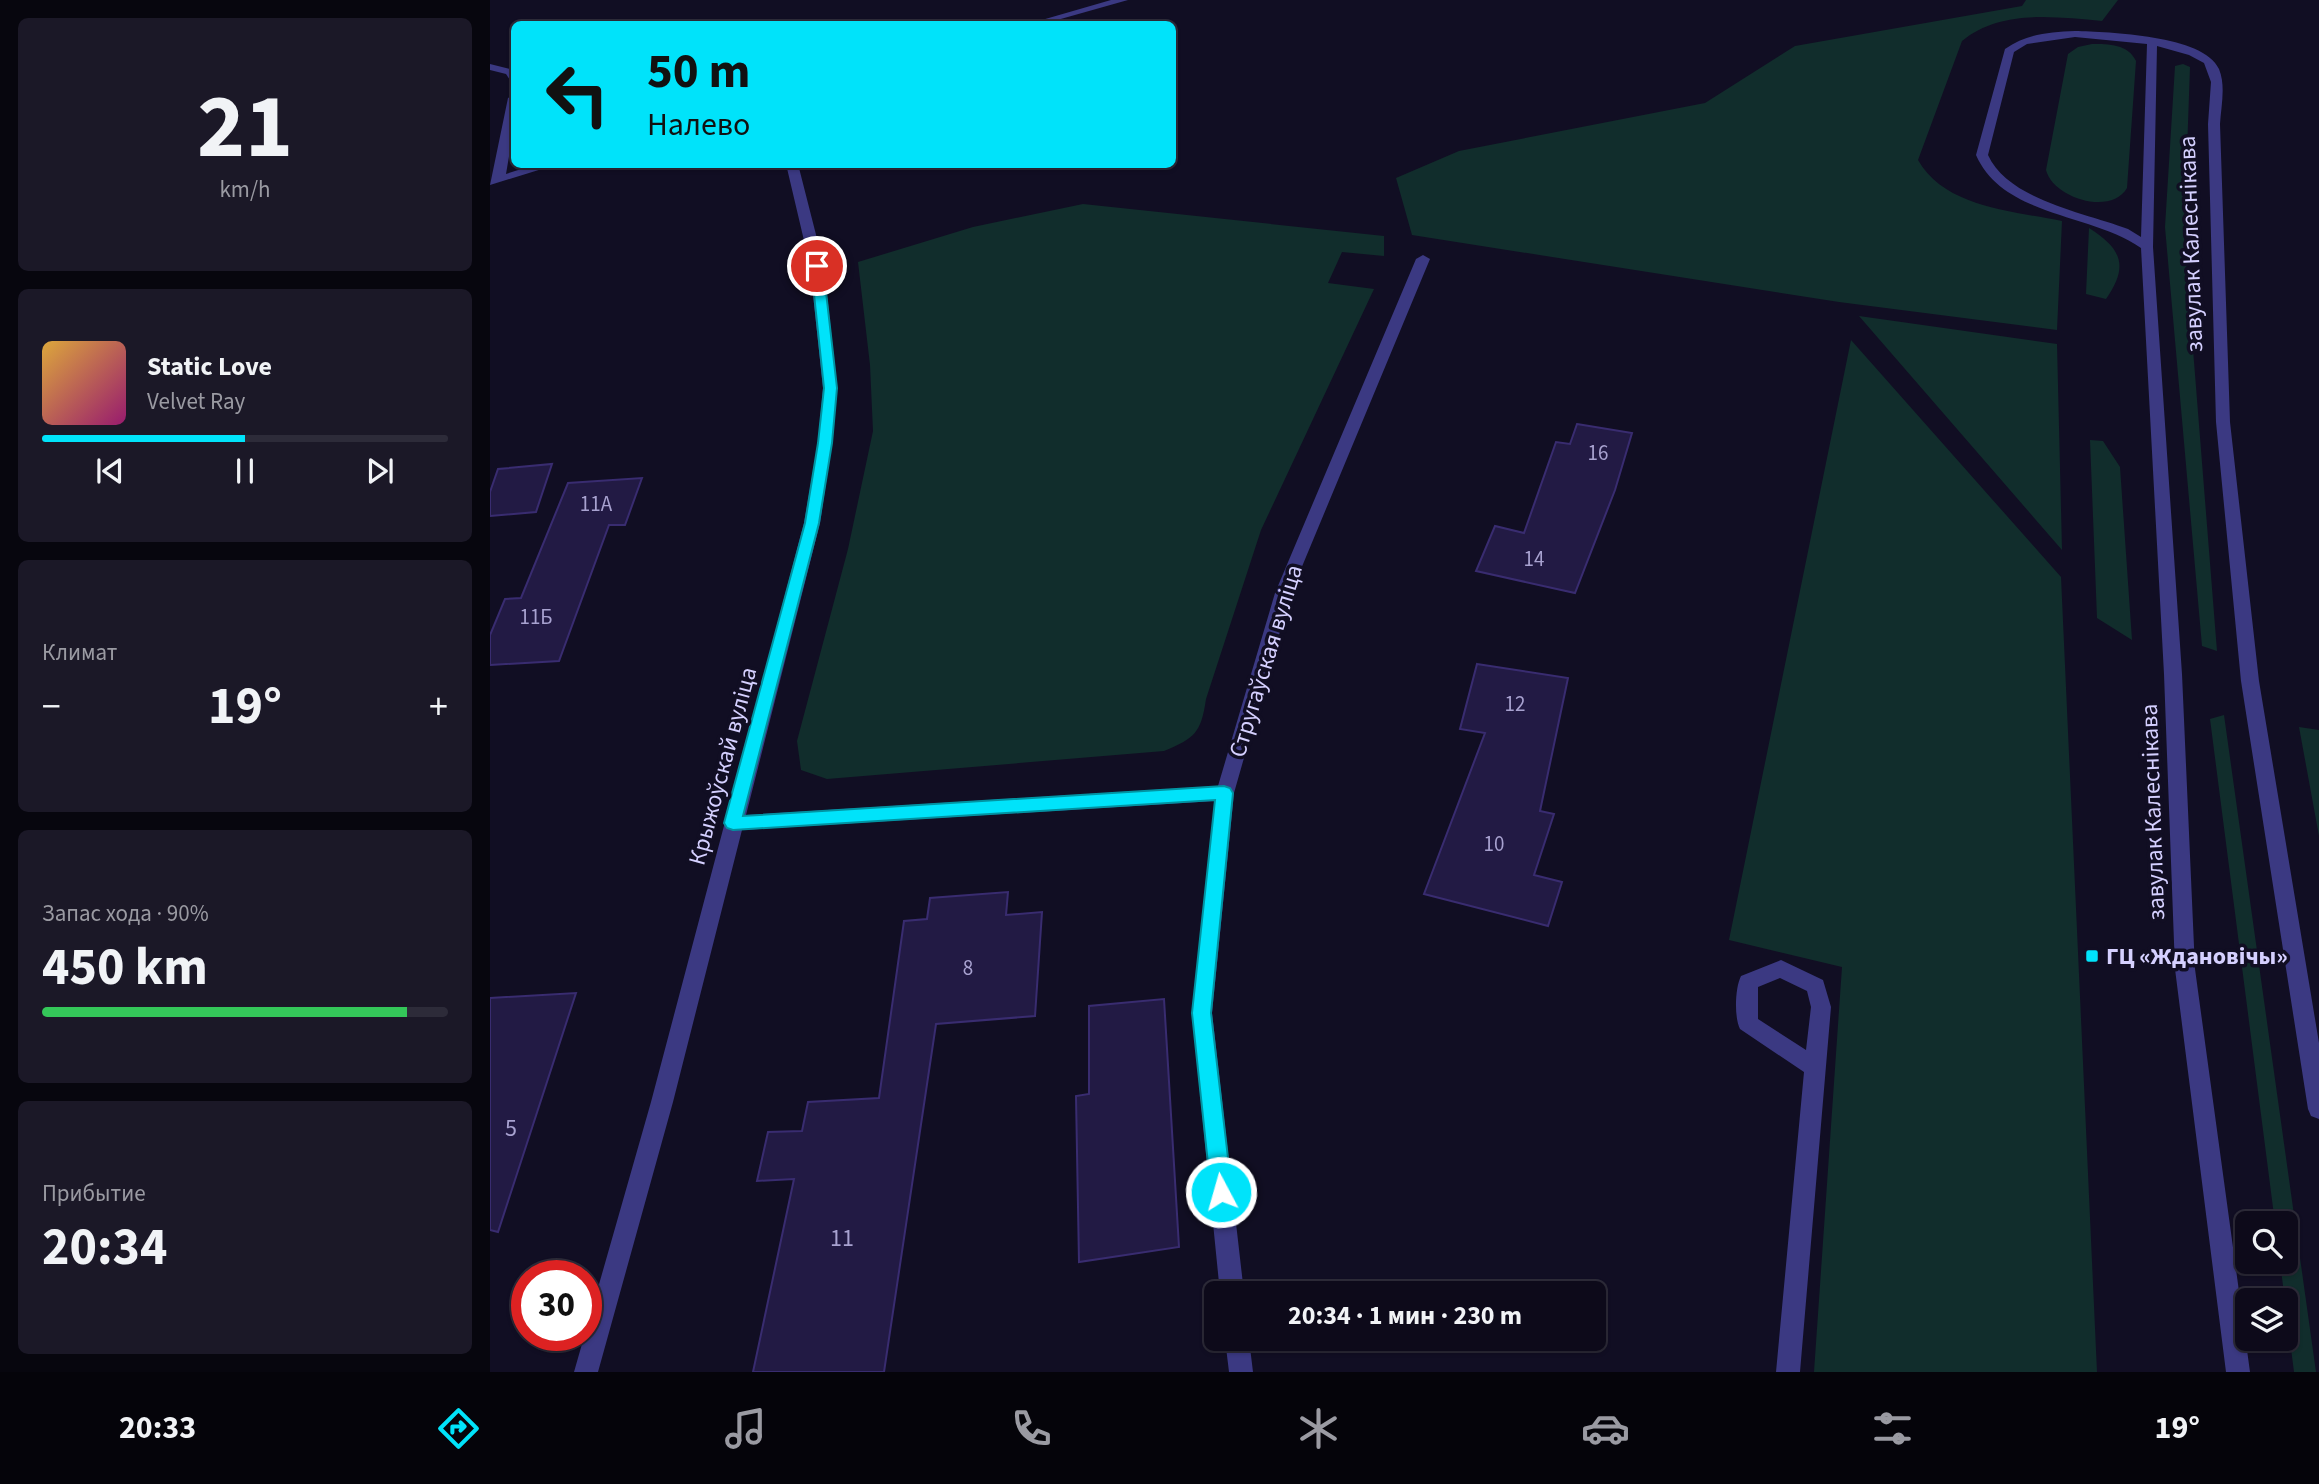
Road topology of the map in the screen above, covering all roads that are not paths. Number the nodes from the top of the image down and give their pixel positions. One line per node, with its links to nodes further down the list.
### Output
1 (1123, 0): 2 (street)
2 (1044, 21)
3 (2152, 42): 10 (street, завулак Калеснікава); 10 (street, завулак Калеснікава); 15 (street, завулак Калеснікава)
4 (490, 67): 5 (street)
5 (511, 74)
6 (511, 111): 9 (street)
7 (539, 168): 9 (street)
8 (793, 168): 13 (street, Крыжоўскай вуліца)
9 (495, 181)
10 (2147, 247): 21 (street, завулак Калеснікава)
11 (1423, 259): 12 (street, Стругаўская вуліца)
12 (1224, 793): 13 (street); 16 (street, Стругаўская вуліца)
13 (733, 823): 18 (street, Крыжоўскай вуліца)
14 (1815, 1067): 14 (street); 20 (street)
15 (2319, 1109)
16 (1231, 1281)
17 (1238, 1351): 19 (street)
18 (586, 1372)
19 (1241, 1372)
20 (1788, 1372)
21 (2238, 1372)

